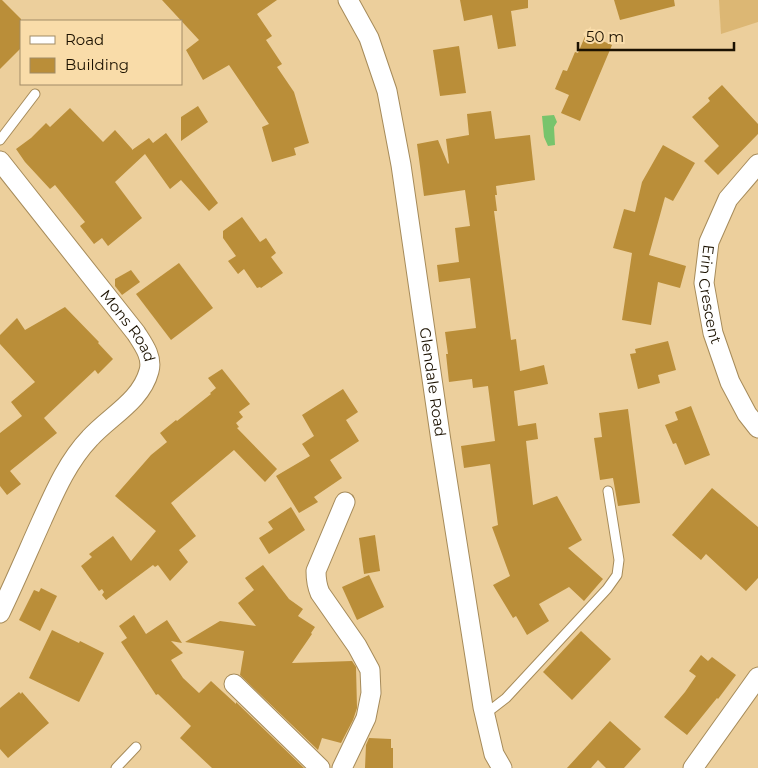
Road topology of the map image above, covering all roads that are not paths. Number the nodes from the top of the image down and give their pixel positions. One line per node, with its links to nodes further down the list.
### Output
1 (348, 0): 12 (street, Glendale Road)
2 (35, 94): 3 (lane)
3 (0, 140)
4 (0, 161): 9 (street, Mons Road)
5 (758, 164): 6 (street, Erin Crescent)
6 (758, 428)
7 (608, 491): 12 (lane)
8 (346, 502): 16 (street)
9 (2, 604)
10 (758, 677): 18 (street)
11 (234, 684): 15 (street)
12 (484, 715): 17 (street, Glendale Road)
13 (136, 747): 14 (lane)
14 (116, 768)
15 (320, 768)
16 (342, 768)
17 (502, 768)
18 (693, 768)

